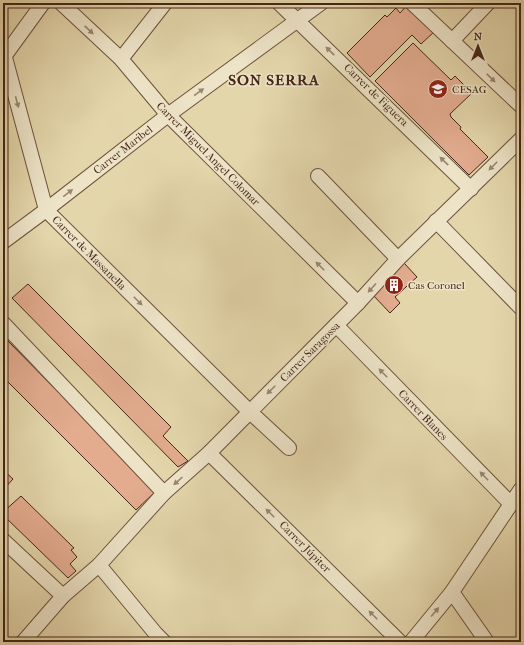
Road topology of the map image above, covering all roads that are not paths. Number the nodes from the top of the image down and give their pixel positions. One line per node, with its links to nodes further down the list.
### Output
1 (44, 3): 10 (street)
2 (61, 3): 11 (street, Carrer Miguel Angel Colomar, one-way to 11)
3 (165, 3): 11 (street)
4 (279, 3): 8 (street, Carrer de Figuera)
5 (321, 3): 8 (street, Carrer Maribel)
6 (412, 3): 9 (street)
7 (488, 3): 9 (street)
8 (298, 20): 13 (street, Carrer Maribel, one-way to 8); 16 (street, Carrer de Figuera, one-way to 8)
9 (452, 41): 12 (street, one-way to 12)
10 (4, 55): 17 (street, Carrer de Massanella, one-way to 17)
11 (121, 59): 13 (street, Carrer Miguel Angel Colomar)
12 (521, 106)
13 (168, 115): 17 (street, Carrer Maribel, one-way to 13); 21 (street, Carrer Miguel Angel Colomar, one-way to 13)
14 (521, 139): 16 (street, Carrer Saragossa, one-way to 16)
15 (318, 176): 20 (street)
16 (471, 189): 18 (street, Carrer Saragossa)
17 (46, 210): 19 (street, Carrer Maribel); 25 (street, Carrer de Massanella, one-way to 25)
18 (436, 221): 20 (street, Carrer Saragossa); 22 (street)
19 (3, 242)
20 (398, 259): 21 (street, Carrer Saragossa, one-way to 21)
21 (358, 303): 24 (street, Carrer Saragossa)
22 (521, 308)
23 (3, 323): 29 (street)
24 (336, 325): 25 (street, Carrer Saragossa, one-way to 25); 30 (street, Carrer Blanes, one-way to 24)
25 (250, 412): 26 (street, Carrer de Massanella); 27 (street, Carrer Saragossa)
26 (289, 448)
27 (209, 453): 29 (street, Carrer Saragossa, one-way to 29); 37 (street, Carrer Júpiter, one-way to 27)
28 (521, 489): 30 (street)
29 (164, 493): 32 (street, Carrer Saragossa)
30 (511, 504): 33 (street)
31 (3, 540): 34 (street)
32 (98, 565): 34 (street); 35 (street)
33 (452, 592): 38 (street, one-way to 33); 39 (street)
34 (63, 596): 36 (street)
35 (156, 639)
36 (23, 642)
37 (400, 642)
38 (411, 642)
39 (487, 642)

